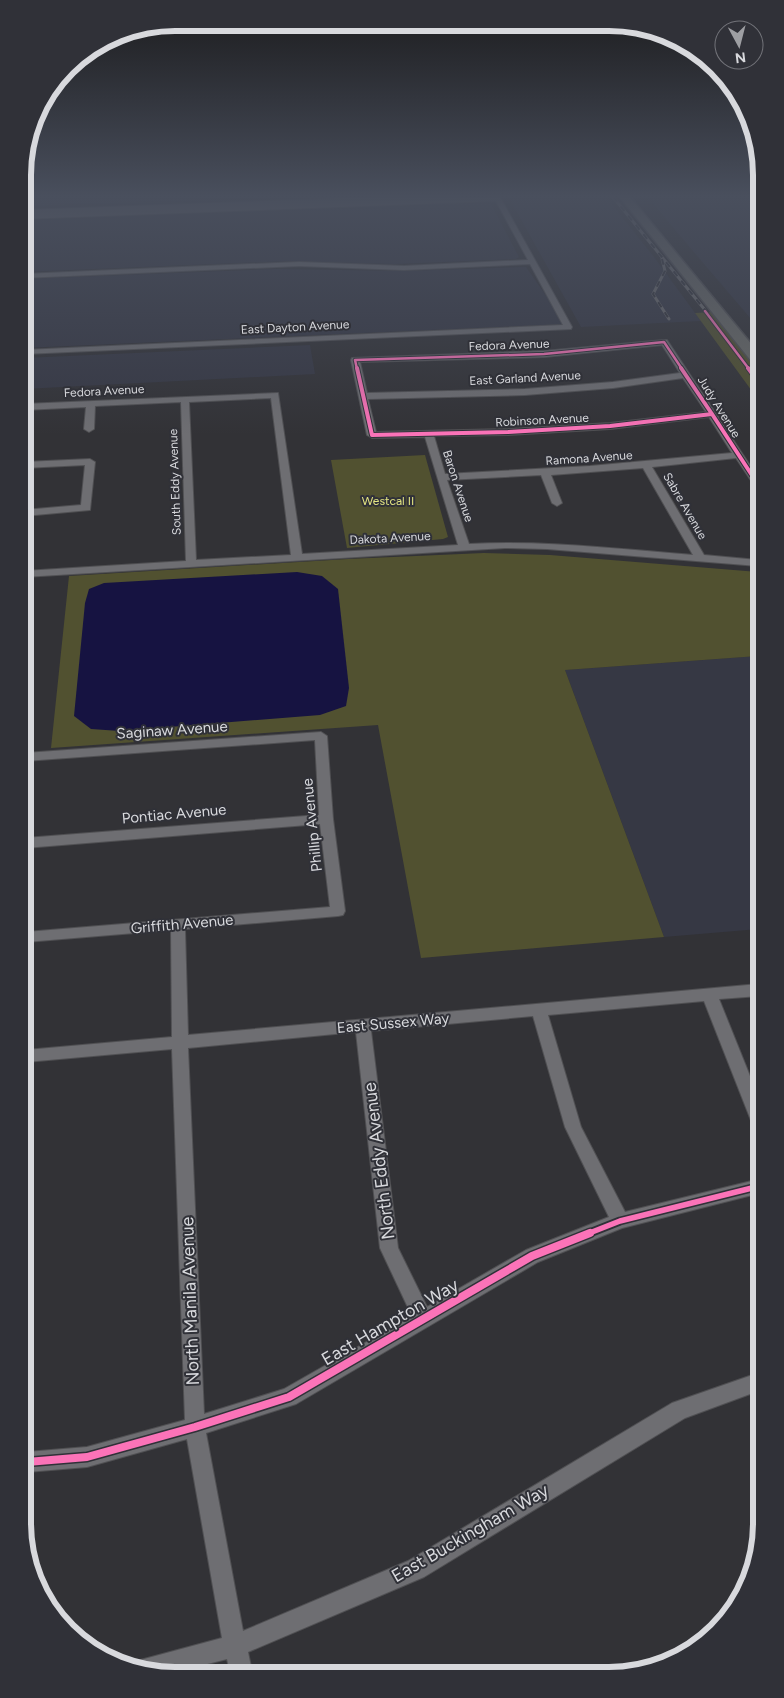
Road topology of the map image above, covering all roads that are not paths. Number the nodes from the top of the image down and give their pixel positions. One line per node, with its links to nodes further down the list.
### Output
1 (540, 276): 5 (street, East Dayton Avenue)
2 (690, 276): 4 (main road)
3 (664, 342): 6 (street, Judy Avenue); 7 (street, Fedora Avenue)
4 (753, 346)
5 (32, 352)
6 (687, 375): 7 (street, East Garland Avenue); 11 (street, Judy Avenue)
7 (363, 396): 13 (street, Robinson Avenue)
8 (185, 400): 9 (street, Fedora Avenue); 24 (street, Fedora Avenue); 26 (street, South Eddy Avenue)
9 (90, 404): 10 (street, Fedora Avenue); 12 (street)
10 (32, 407)
11 (712, 414): 13 (street, Robinson Avenue); 14 (street, Judy Avenue)
12 (88, 429)
13 (429, 434): 18 (street, Baron Avenue)
14 (738, 455): 16 (street, Ramona Avenue); 19 (street, Judy Avenue)
15 (32, 465): 21 (street)
16 (647, 466): 17 (street, Ramona Avenue); 25 (street, Sabre Avenue)
17 (544, 473): 18 (street, Ramona Avenue); 20 (street)
18 (440, 477): 23 (street, Baron Avenue)
19 (753, 477)
20 (558, 503)
21 (86, 508): 22 (street)
22 (32, 512)
23 (464, 546): 24 (street, Dakota Avenue); 25 (street, Dakota Avenue)
24 (297, 557): 26 (street, Dakota Avenue)
25 (701, 559): 27 (street, Dakota Avenue)
26 (191, 563): 28 (street, Dakota Avenue)
27 (753, 563)
28 (32, 573)
29 (321, 736): 30 (street, Saginaw Avenue); 31 (street, Phillip Avenue)
30 (32, 757)
31 (326, 819): 32 (street, Pontiac Avenue); 33 (street, Phillip Avenue)
32 (32, 842)
33 (338, 911): 34 (street, Griffith Avenue)
34 (178, 925): 35 (street, Griffith Avenue); 40 (street, North Manila Avenue)
35 (31, 937)
36 (752, 991): 37 (street, East Sussex Way)
37 (709, 994): 38 (street, East Sussex Way); 42 (street)
38 (539, 1010): 39 (street, East Sussex Way); 44 (street)
39 (363, 1026): 40 (street, East Sussex Way); 45 (street, North Eddy Avenue)
40 (180, 1042): 41 (street, East Sussex Way); 47 (street, North Manila Avenue)
41 (31, 1056)
42 (752, 1104)
43 (752, 1188): 44 (street, East Hampton Way)
44 (620, 1221): 45 (street, East Hampton Way)
45 (423, 1319): 47 (street, East Hampton Way)
46 (752, 1384): 49 (street, East Buckingham Way)
47 (195, 1427): 48 (street, East Hampton Way); 49 (street, North Manila Avenue)
48 (31, 1462)
49 (235, 1646): 50 (street, East Buckingham Way); 51 (street, North Manila Avenue)
50 (159, 1665)
51 (240, 1667)

